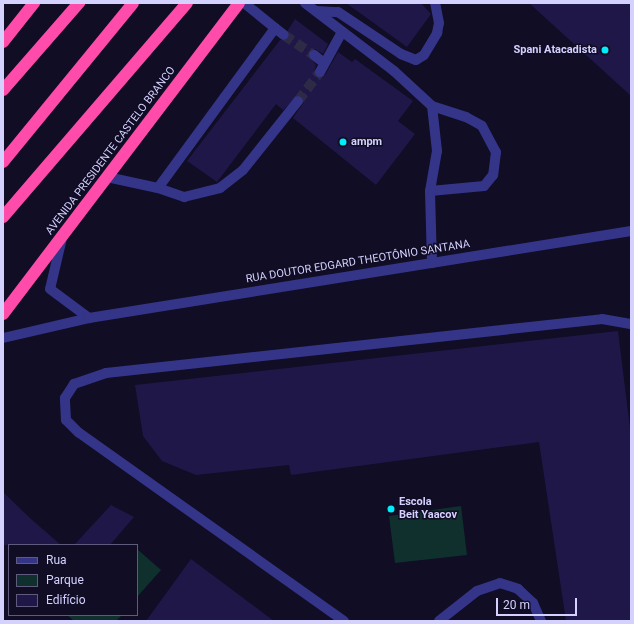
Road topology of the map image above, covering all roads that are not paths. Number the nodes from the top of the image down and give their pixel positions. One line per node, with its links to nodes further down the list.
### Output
1 (34, 3): 13 (highway)
2 (79, 3): 15 (highway)
3 (133, 3): 18 (highway)
4 (186, 3): 22 (highway)
5 (239, 3): 19 (highway, AVENIDA PRESIDENTE CASTELO BRANCO)
6 (244, 3): 10 (street)
7 (305, 3): 9 (street)
8 (435, 3): 9 (street)
9 (319, 7): 11 (street)
10 (275, 28): 12 (street); 20 (street)
11 (342, 32): 14 (street); 17 (street)
12 (284, 34)
13 (3, 42)
14 (314, 55)
15 (3, 90)
16 (298, 101): 20 (street)
17 (432, 106): 21 (street); 21 (street)
18 (3, 162)
19 (107, 177): 20 (street); 24 (highway, AVENIDA PRESIDENTE CASTELO BRANCO)
20 (158, 188)
21 (430, 191): 25 (street)
22 (3, 217)
23 (631, 231): 25 (street, RUA DOUTOR EDGARD THEOTÔNIO SANTANA)
24 (63, 235): 26 (highway, AVENIDA PRESIDENTE CASTELO BRANCO); 27 (street)
25 (432, 263): 27 (street, RUA DOUTOR EDGARD THEOTÔNIO SANTANA)
26 (3, 314)
27 (89, 318): 29 (street, RUA DOUTOR EDGARD THEOTÔNIO SANTANA)
28 (631, 324): 30 (street)
29 (3, 338)
30 (344, 621)
31 (439, 621): 32 (street)
32 (541, 621)

